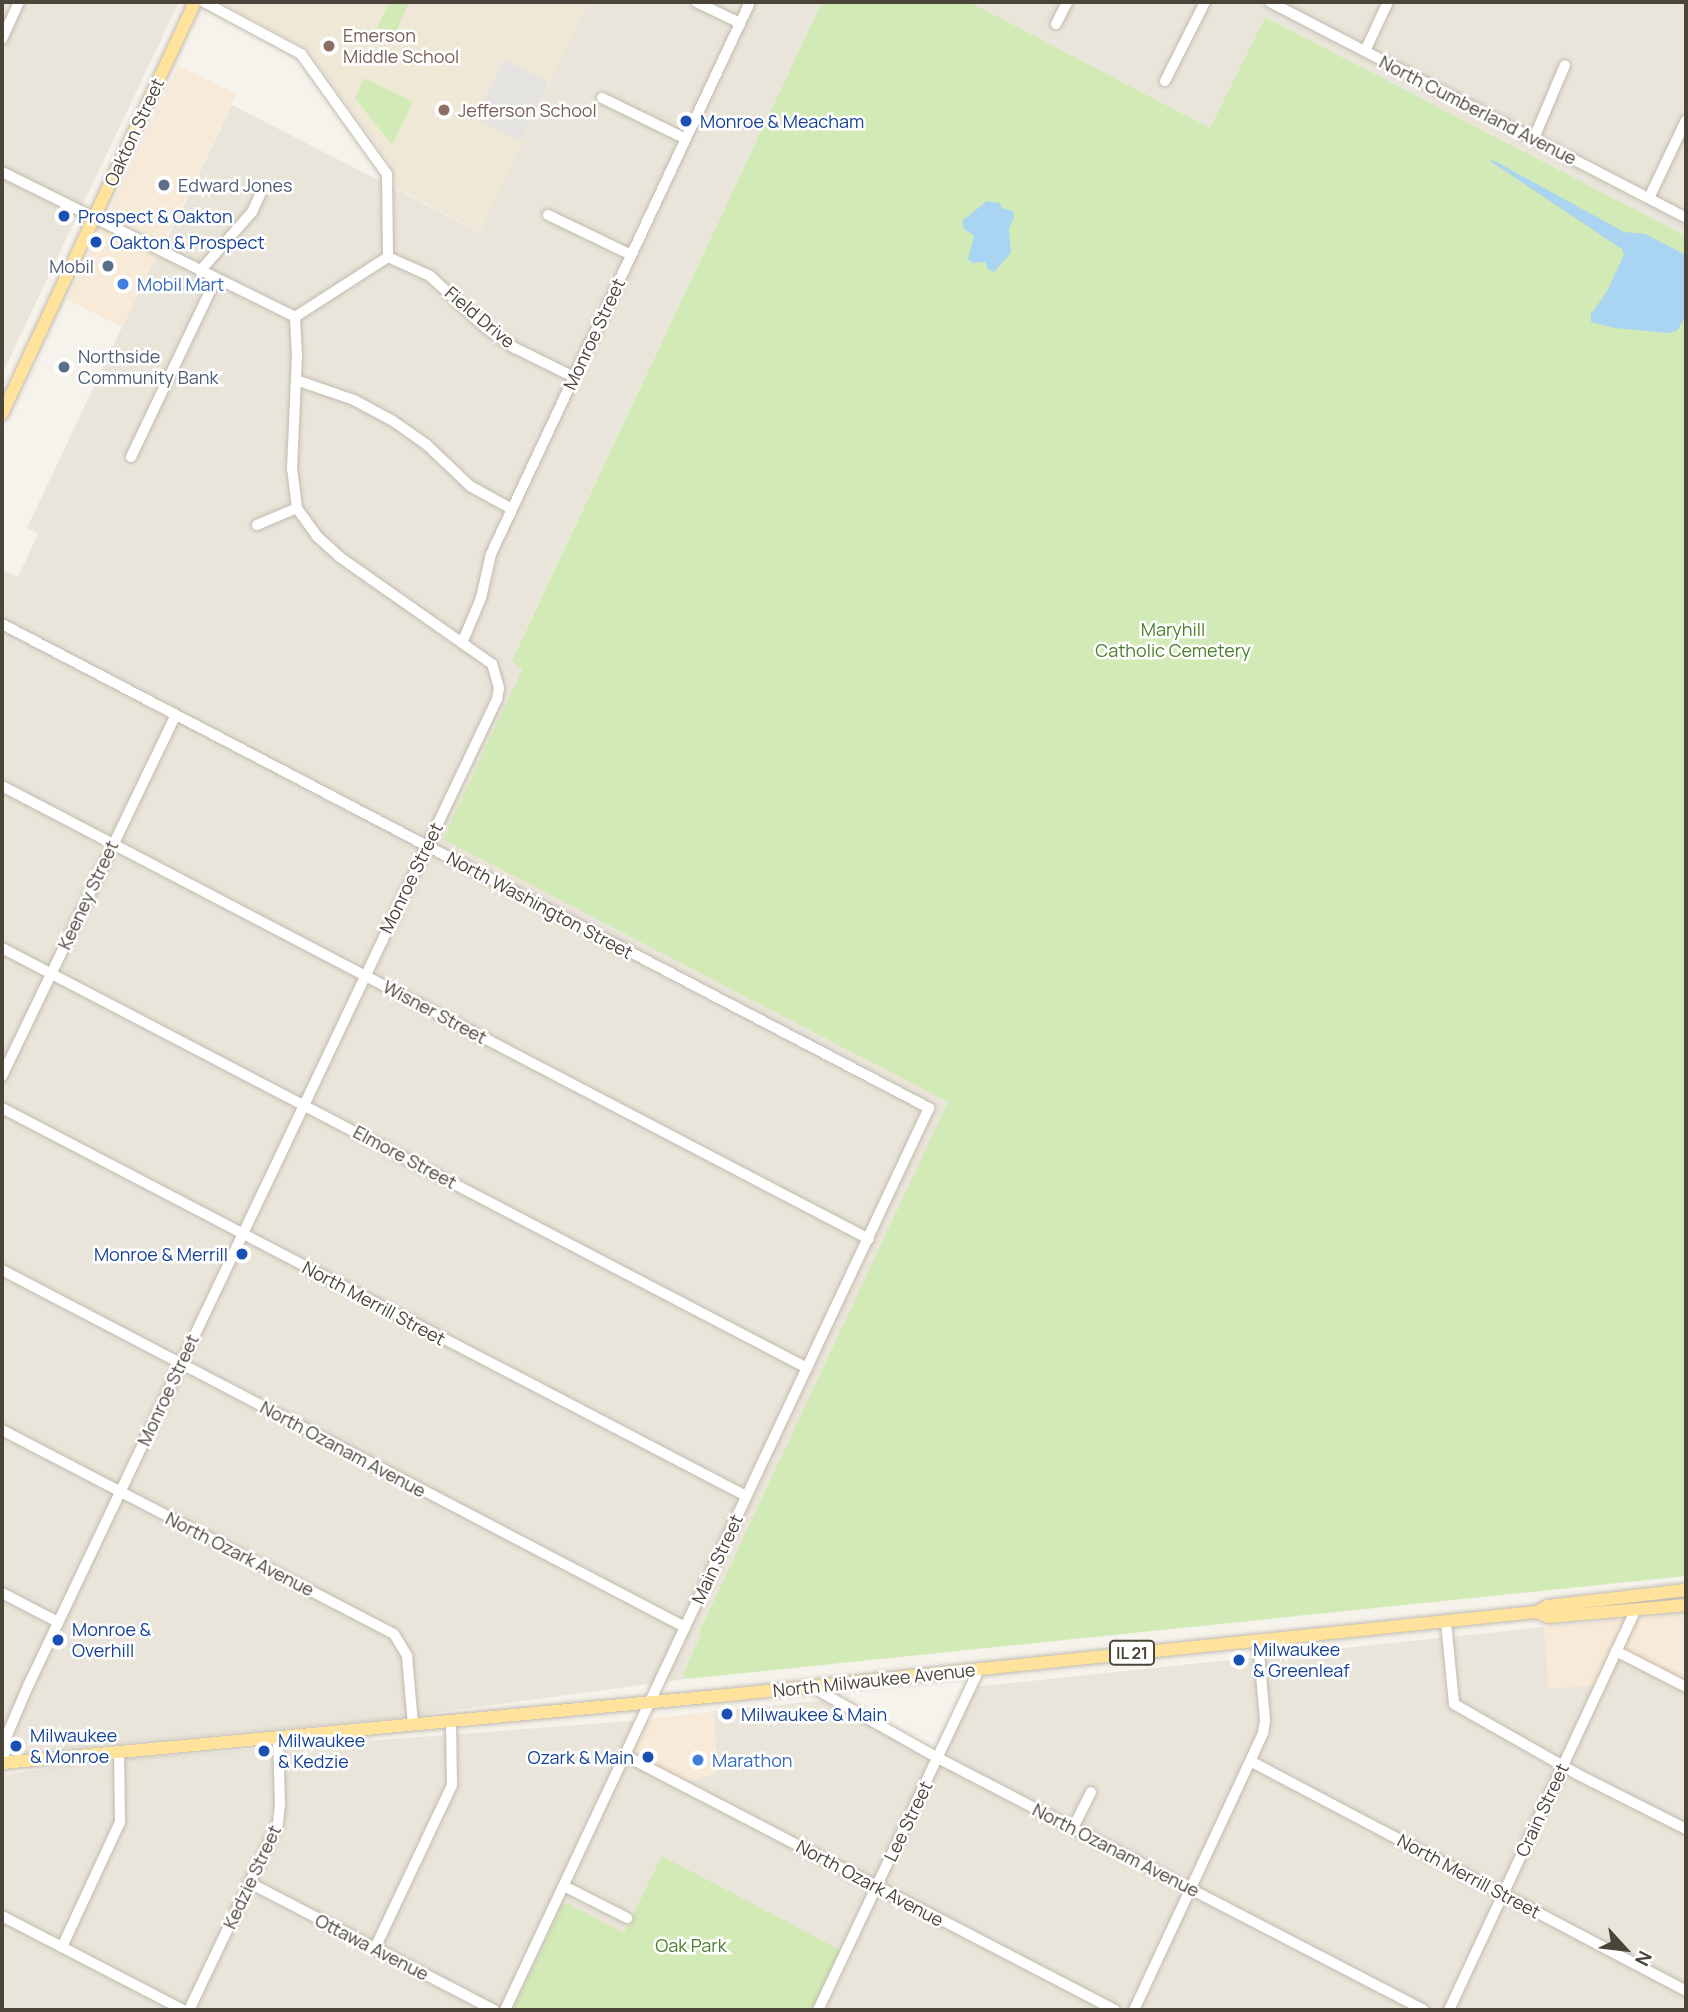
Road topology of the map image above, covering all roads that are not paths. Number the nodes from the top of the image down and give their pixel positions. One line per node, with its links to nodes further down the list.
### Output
1 (19, 2): 12 (street)
2 (195, 2): 25 (main road, Oakton Street)
3 (204, 2): 27 (street)
4 (696, 2): 10 (street)
5 (750, 2): 10 (street, Monroe Street)
6 (1067, 2): 11 (street)
7 (1205, 2): 15 (street)
8 (1270, 2): 13 (street, North Cumberland Avenue)
9 (1388, 2): 13 (street)
10 (740, 23): 19 (street, Monroe Street)
11 (1056, 24)
12 (2, 39)
13 (1365, 51): 18 (street, North Cumberland Avenue)
14 (1565, 65): 18 (street)
15 (1165, 81)
16 (602, 98): 19 (street)
17 (1686, 120): 22 (street)
18 (1534, 138): 22 (street, North Cumberland Avenue)
19 (686, 139): 26 (street, Monroe Street)
20 (2, 172): 25 (street)
21 (260, 195): 28 (street)
22 (1649, 198): 24 (street, North Cumberland Avenue)
23 (548, 215): 26 (street)
24 (1686, 218)
25 (93, 219): 28 (street); 33 (main road, Oakton Street)
26 (631, 255): 31 (street, Monroe Street)
27 (388, 257): 30 (street); 31 (street, Field Drive)
28 (200, 271): 29 (street)
29 (216, 279): 30 (street); 34 (street)
30 (295, 317): 32 (street)
31 (574, 377): 36 (street, Monroe Street)
32 (296, 380): 35 (street); 36 (street)
33 (2, 414)
34 (131, 457)
35 (297, 508): 37 (street); 39 (street)
36 (512, 509): 39 (street, Monroe Street)
37 (257, 525)
38 (2, 624): 40 (street, North Washington Street)
39 (462, 643): 43 (street, Monroe Street)
40 (176, 715): 42 (street, Keeney Street); 43 (street, North Washington Street)
41 (2, 786): 42 (street, Wisner Street)
42 (112, 844): 45 (street, Keeney Street); 46 (street, Wisner Street)
43 (426, 845): 46 (street, Monroe Street); 50 (street, North Washington Street)
44 (2, 948): 45 (street, Elmore Street)
45 (50, 974): 47 (street, Keeney Street); 48 (street, Elmore Street)
46 (364, 975): 48 (street, Monroe Street); 52 (street, Wisner Street)
47 (2, 1076)
48 (303, 1104): 51 (street, Monroe Street); 55 (street, Elmore Street)
49 (2, 1108): 51 (street, North Merrill Street)
50 (929, 1108): 52 (street, Main Street)
51 (242, 1234): 54 (street, Monroe Street); 58 (street, North Merrill Street)
52 (869, 1239): 55 (street, Main Street)
53 (2, 1270): 54 (street, North Ozanam Avenue)
54 (181, 1364): 57 (street, Monroe Street); 66 (street, North Ozanam Avenue)
55 (807, 1368): 58 (street, Main Street)
56 (2, 1430): 57 (street, North Ozark Avenue)
57 (120, 1491): 64 (street, Monroe Street); 74 (street, North Ozark Avenue)
58 (746, 1496): 66 (street, Main Street)
59 (1686, 1590): 63 (main road, North Milwaukee Avenue / IL 21)
60 (2, 1593): 64 (street)
61 (1686, 1605): 62 (main road, North Milwaukee Avenue / IL 21)
62 (1636, 1609): 63 (main road, North Milwaukee Avenue / IL 21); 68 (street, Crain Street)
63 (1536, 1612): 65 (main road, North Milwaukee Avenue / IL 21)
64 (58, 1622): 80 (street, Monroe Street)
65 (1446, 1622): 67 (main road, North Milwaukee Avenue / IL 21); 81 (street)
66 (685, 1627): 72 (street, Main Street)
67 (1258, 1641): 69 (main road, North Milwaukee Avenue / IL 21); 79 (street)
68 (1616, 1651): 71 (street); 81 (street, Crain Street)
69 (979, 1669): 70 (main road, North Milwaukee Avenue / IL 21); 78 (street, Lee Street)
70 (810, 1686): 72 (main road, North Milwaukee Avenue / IL 21); 78 (street, North Ozanam Avenue)
71 (1686, 1687)
72 (652, 1700): 73 (main road, North Milwaukee Avenue / IL 21); 77 (street, Main Street)
73 (451, 1721): 74 (main road, North Milwaukee Avenue / IL 21); 93 (street)
74 (413, 1724): 75 (main road, North Milwaukee Avenue / IL 21)
75 (278, 1737): 76 (main road, North Milwaukee Avenue / IL 21); 85 (street, Kedzie Street)
76 (118, 1752): 80 (main road, North Milwaukee Avenue / IL 21); 92 (street)
77 (626, 1756): 86 (street, Main Street); 87 (street, North Ozark Avenue)
78 (938, 1758): 83 (street, North Ozanam Avenue); 87 (street, Lee Street)
79 (1252, 1762): 88 (street); 89 (street, North Merrill Street)
80 (3, 1763)
81 (1563, 1764): 84 (street); 89 (street, Crain Street)
82 (1091, 1792): 83 (street)
83 (1073, 1828): 88 (street, North Ozanam Avenue)
84 (1686, 1829)
85 (250, 1883): 93 (street, Ottawa Avenue); 96 (street, Kedzie Street)
86 (564, 1886): 91 (street); 98 (street, Main Street)
87 (877, 1886): 99 (street, Lee Street); 100 (street, North Ozark Avenue)
88 (1192, 1890): 101 (street); 102 (street, North Ozanam Avenue)
89 (1503, 1894): 94 (street, North Merrill Street); 103 (street, Crain Street)
90 (2, 1916): 92 (street)
91 (627, 1918)
92 (62, 1947): 95 (street)
93 (375, 1948): 97 (street, Ottawa Avenue)
94 (1686, 1991)
95 (183, 2010)
96 (189, 2010)
97 (494, 2010)
98 (505, 2010)
99 (818, 2010)
100 (1115, 2010)
101 (1134, 2010)
102 (1424, 2010)
103 (1448, 2010)

